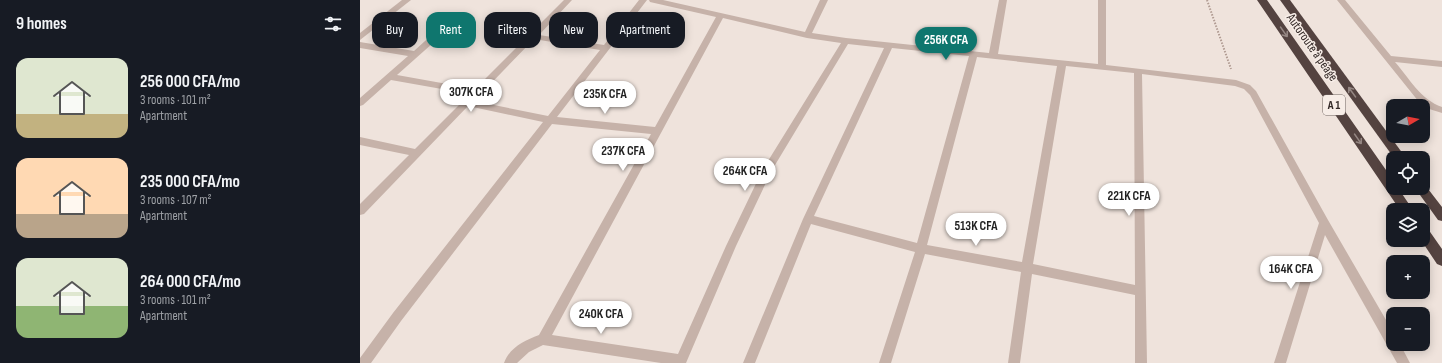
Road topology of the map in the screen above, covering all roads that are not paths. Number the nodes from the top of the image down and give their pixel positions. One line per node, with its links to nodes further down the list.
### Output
1 (407, 0): 14 (street)
2 (568, 0): 12 (street)
3 (642, 0): 21 (street)
4 (653, 0): 11 (street)
5 (824, 0): 13 (street)
6 (1003, 0): 24 (street)
7 (1102, 0): 28 (street)
8 (1262, 0): 41 (highway, Autoroute à péage / A 1, one-way to 41)
9 (1285, 0): 38 (highway, A 1, one-way to 9)
10 (1341, 0): 25 (street)
11 (721, 15): 13 (street); 36 (street)
12 (541, 27)
13 (807, 35): 16 (street)
14 (360, 37)
15 (541, 37): 21 (street)
16 (846, 41): 19 (street); 52 (street)
17 (426, 44): 22 (street)
18 (360, 45): 22 (street)
19 (889, 45): 23 (street); 44 (street)
20 (520, 48): 31 (street)
21 (605, 48): 35 (street)
22 (415, 54): 30 (street)
23 (974, 54): 24 (street); 47 (street)
24 (993, 56): 26 (street)
25 (1388, 58): 27 (street); 34 (street)
26 (1062, 63): 28 (street); 49 (street)
27 (1442, 64)
28 (1102, 67): 29 (street)
29 (1138, 71): 45 (street); 50 (street)
30 (390, 77): 31 (street); 33 (street)
31 (477, 92): 32 (street)
32 (467, 102): 35 (street); 39 (street)
33 (360, 103)
34 (1442, 110)
35 (550, 120): 36 (street); 53 (street)
36 (658, 131): 51 (street)
37 (360, 141): 39 (street)
38 (1395, 151)
39 (418, 153): 42 (street)
40 (1427, 195): 43 (highway)
41 (1402, 203)
42 (360, 212)
43 (1442, 216)
44 (808, 219): 47 (street); 55 (street)
45 (1324, 223): 59 (street); 60 (street)
46 (1430, 243): 48 (highway)
47 (921, 249): 49 (street); 56 (street)
48 (1442, 260)
49 (1027, 268): 50 (street); 57 (street)
50 (1141, 291): 58 (street)
51 (543, 338): 52 (street); 54 (street)
52 (680, 362)
53 (364, 363)
54 (510, 363)
55 (749, 363)
56 (885, 363)
57 (1014, 363)
58 (1141, 363)
59 (1280, 363)
60 (1404, 363)

